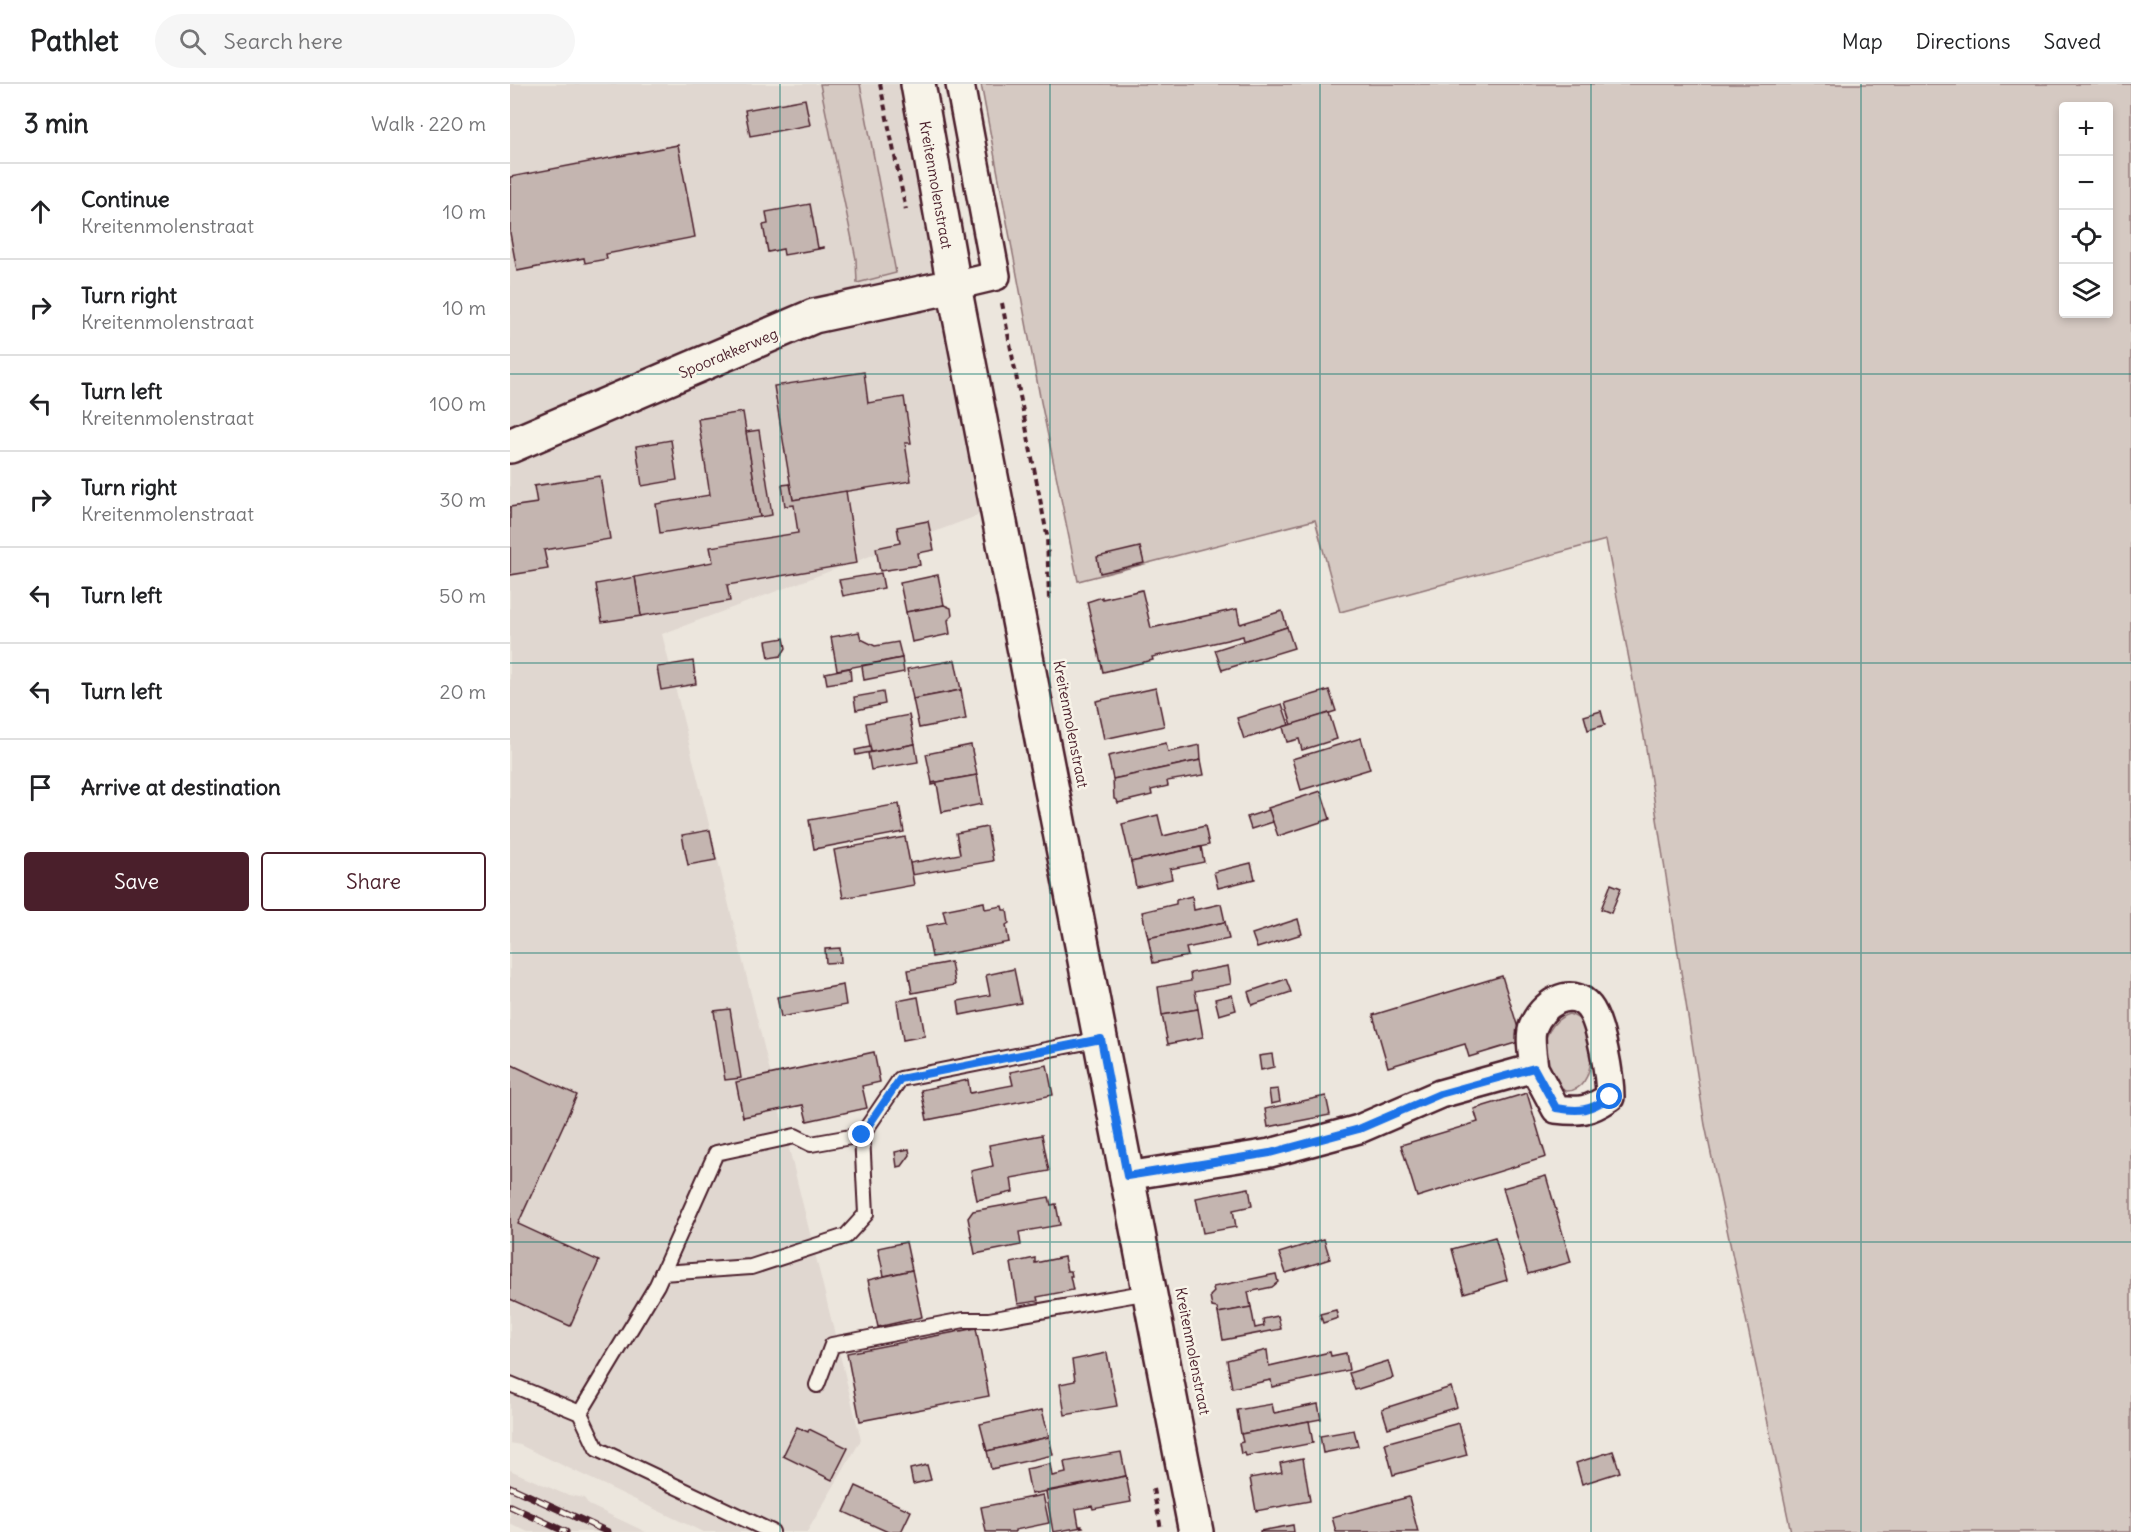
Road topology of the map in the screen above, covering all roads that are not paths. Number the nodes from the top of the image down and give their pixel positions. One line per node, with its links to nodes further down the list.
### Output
1 (918, 84): 3 (street, Kreitenmolenstraat)
2 (960, 84): 3 (street)
3 (954, 286): 4 (street, Spoorakkerweg); 5 (street, Kreitenmolenstraat)
4 (511, 443)
5 (1101, 1039): 7 (lane); 8 (street, Kreitenmolenstraat)
6 (1534, 1068): 8 (street)
7 (862, 1135): 9 (lane); 9 (lane)
8 (1127, 1176): 10 (street, Kreitenmolenstraat)
9 (662, 1274): 13 (lane)
10 (1149, 1292): 12 (lane); 15 (street, Kreitenmolenstraat)
11 (510, 1384): 13 (lane)
12 (817, 1385)
13 (580, 1413): 14 (lane)
14 (772, 1532)
15 (1196, 1532)

